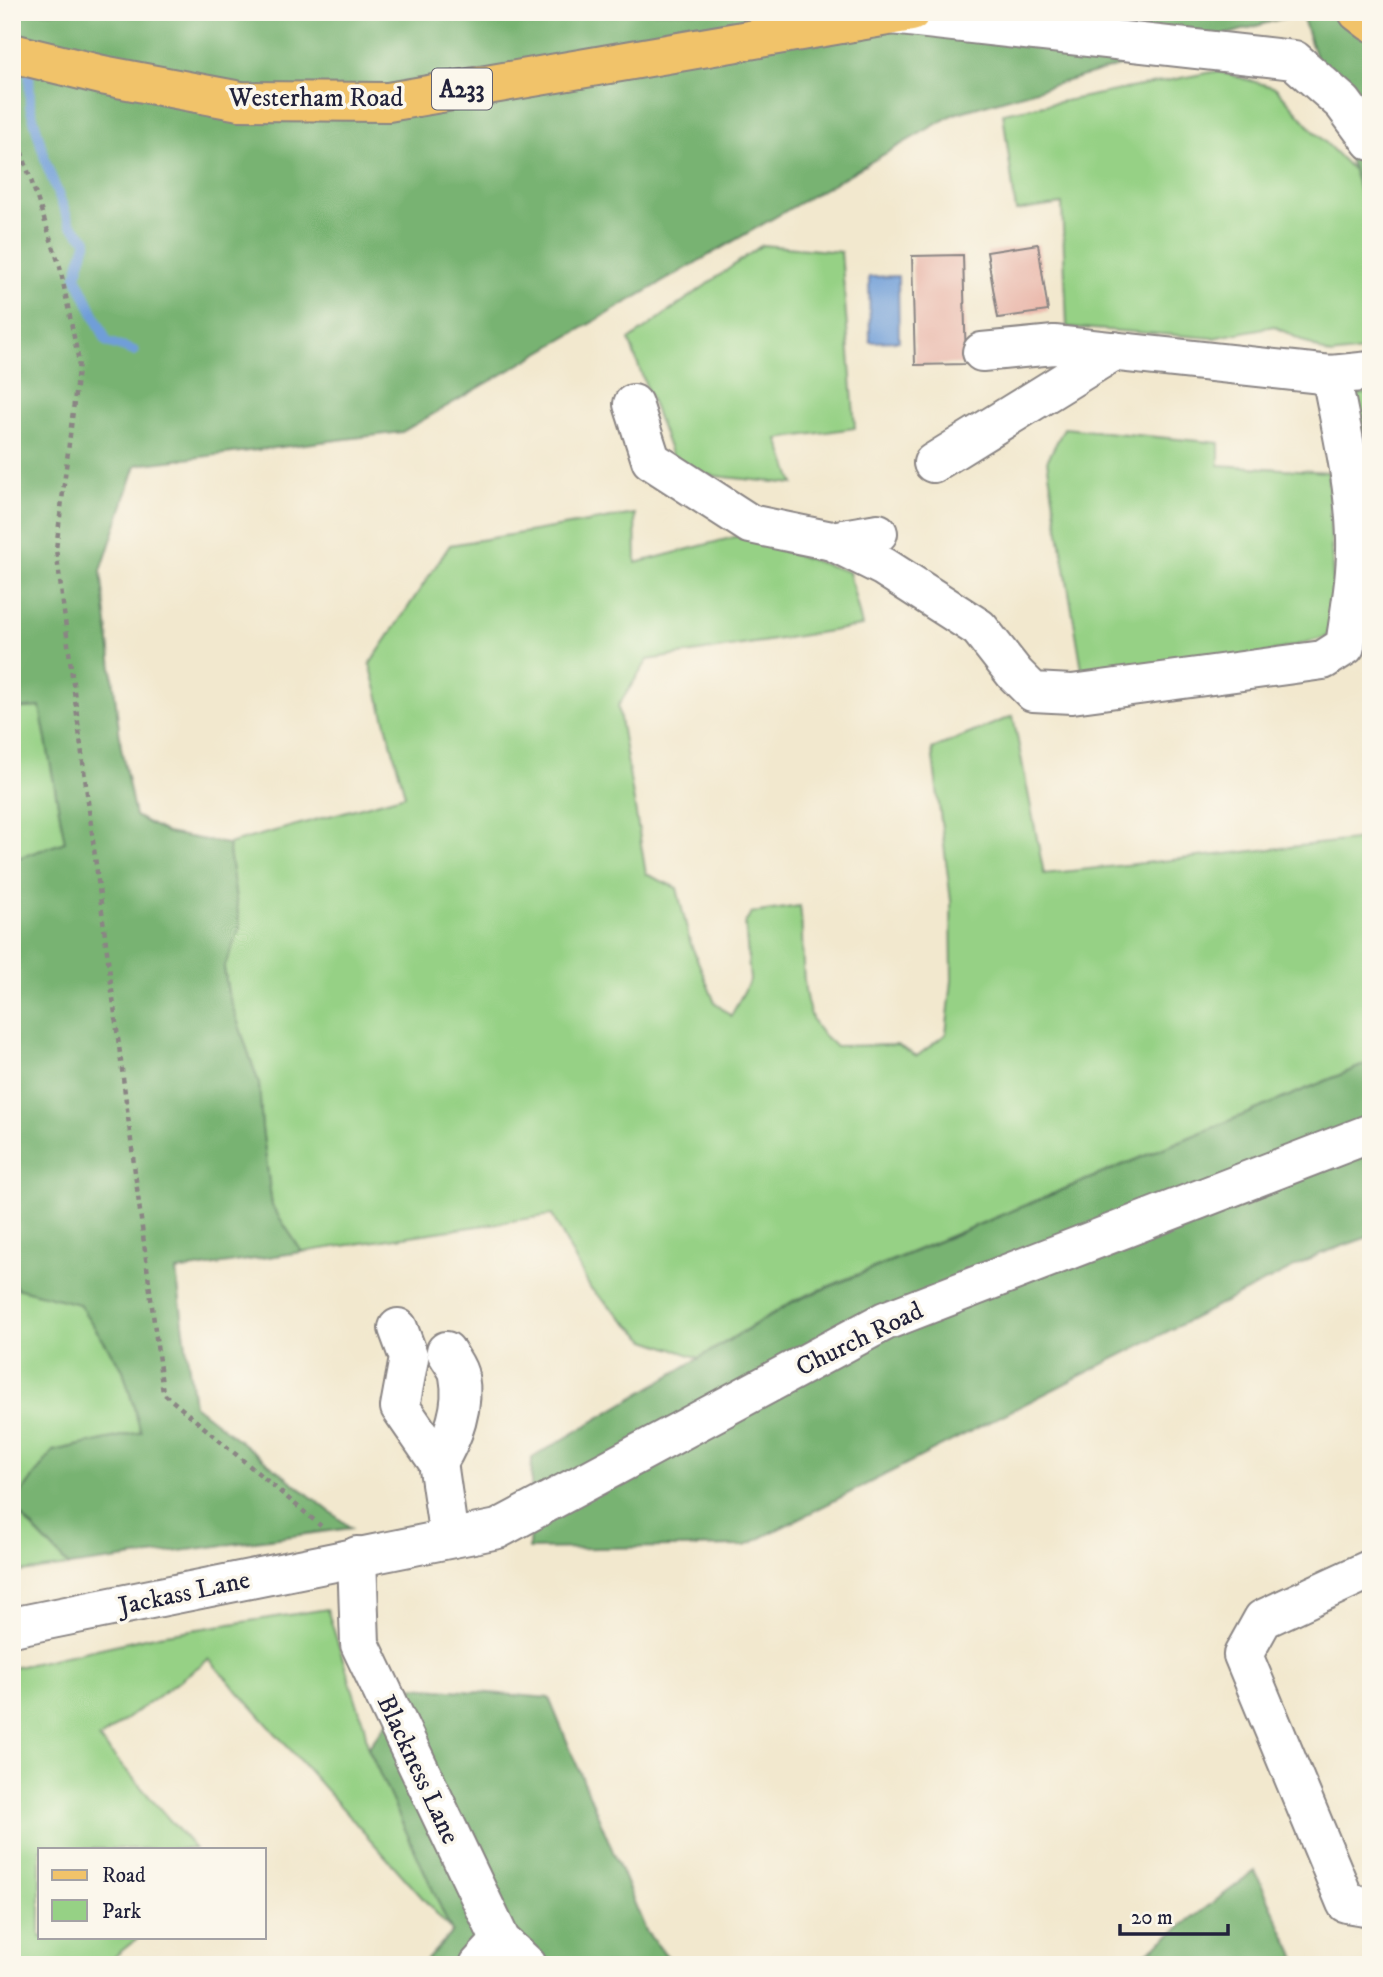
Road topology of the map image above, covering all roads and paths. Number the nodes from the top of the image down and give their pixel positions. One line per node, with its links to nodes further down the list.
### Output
1 (1358, 12): 3 (main road)
2 (901, 14): 4 (main road, Westerham Road / A233); 6 (street)
3 (1371, 22)
4 (12, 53)
5 (12, 123): 20 (path)
6 (1371, 141)
7 (1114, 351): 8 (street); 10 (street); 12 (street)
8 (982, 352)
9 (1371, 371): 10 (street)
10 (1331, 375): 14 (street)
11 (633, 404): 14 (street)
12 (933, 463)
13 (878, 533): 14 (street)
14 (832, 541)
15 (1371, 1133): 19 (street, Church Road)
16 (398, 1328): 18 (street)
17 (446, 1352): 18 (street)
18 (438, 1462): 19 (street)
19 (449, 1538): 20 (street, Church Road)
20 (357, 1556): 22 (street, Jackass Lane); 24 (street, Blackness Lane)
21 (1371, 1569): 23 (street)
22 (12, 1627)
23 (1371, 1907)
24 (502, 1957)

